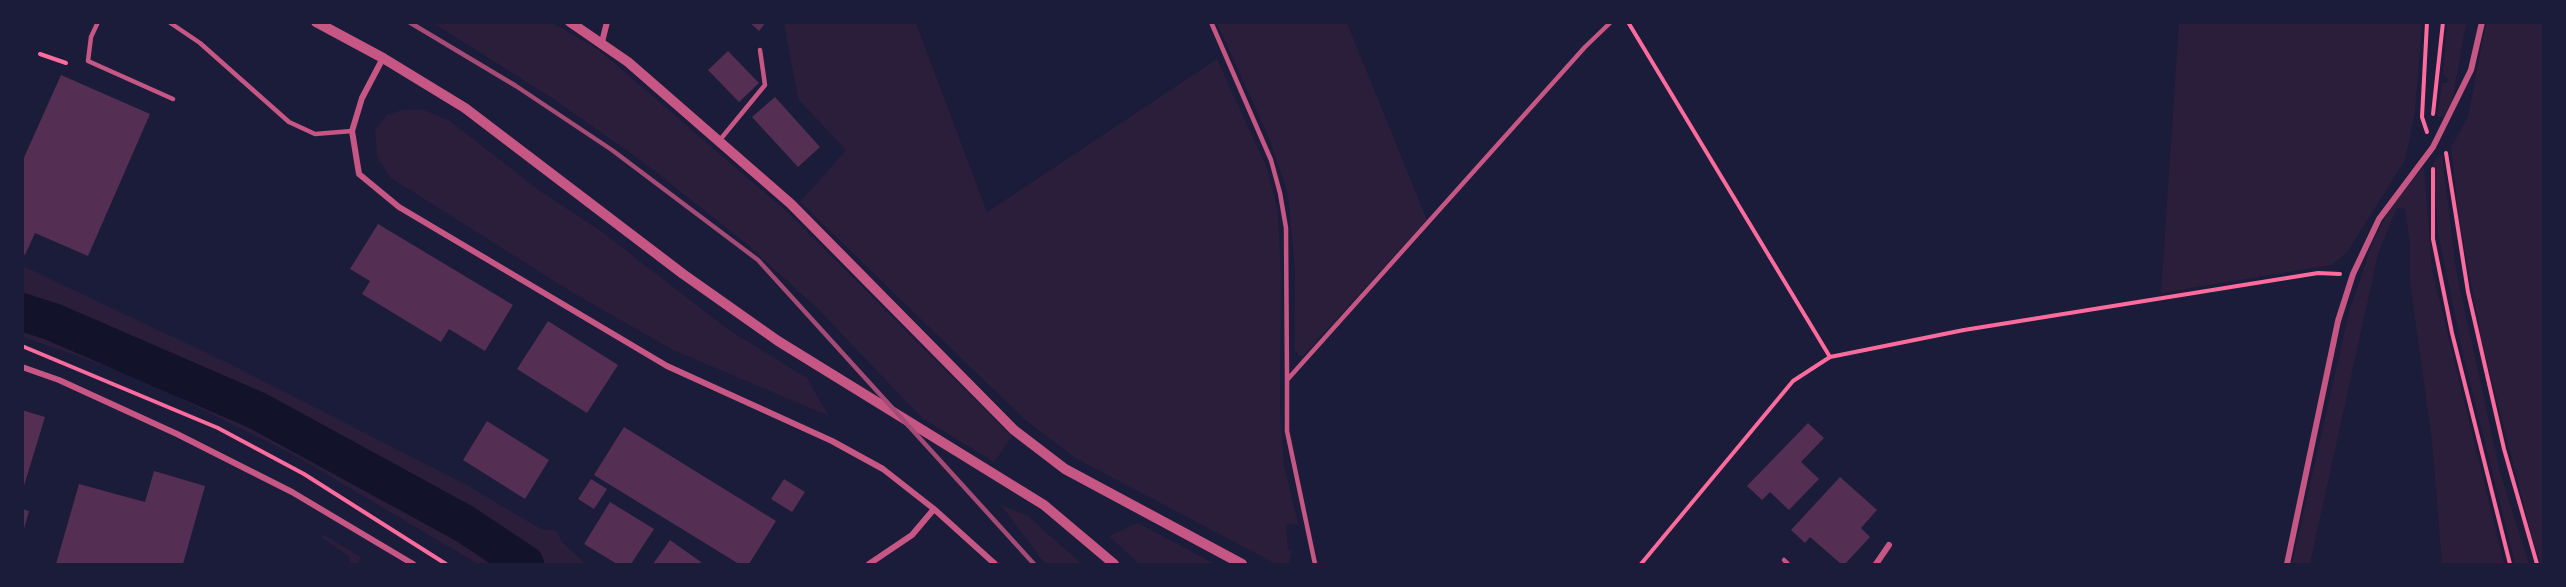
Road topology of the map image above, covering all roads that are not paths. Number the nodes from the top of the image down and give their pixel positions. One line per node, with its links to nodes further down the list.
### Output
1 (98, 22): 12 (lane)
2 (169, 22): 13 (lane)
3 (316, 22): 11 (street)
4 (570, 22): 9 (street)
5 (607, 22): 9 (street)
6 (1211, 22): 16 (lane)
7 (1611, 22): 16 (lane)
8 (2482, 22): 26 (street)
9 (602, 42): 14 (street)
10 (760, 50): 14 (lane)
11 (383, 58): 13 (street); 22 (street)
12 (173, 99)
13 (352, 131): 17 (street)
14 (719, 141): 23 (street)
15 (22, 367): 19 (street)
16 (1287, 380): 24 (lane)
17 (934, 509): 20 (street); 21 (street)
18 (1888, 545): 25 (street)
19 (413, 564)
20 (868, 564)
21 (995, 564)
22 (1114, 564)
23 (1242, 564)
24 (1315, 564)
25 (1876, 564)
26 (2287, 564)

